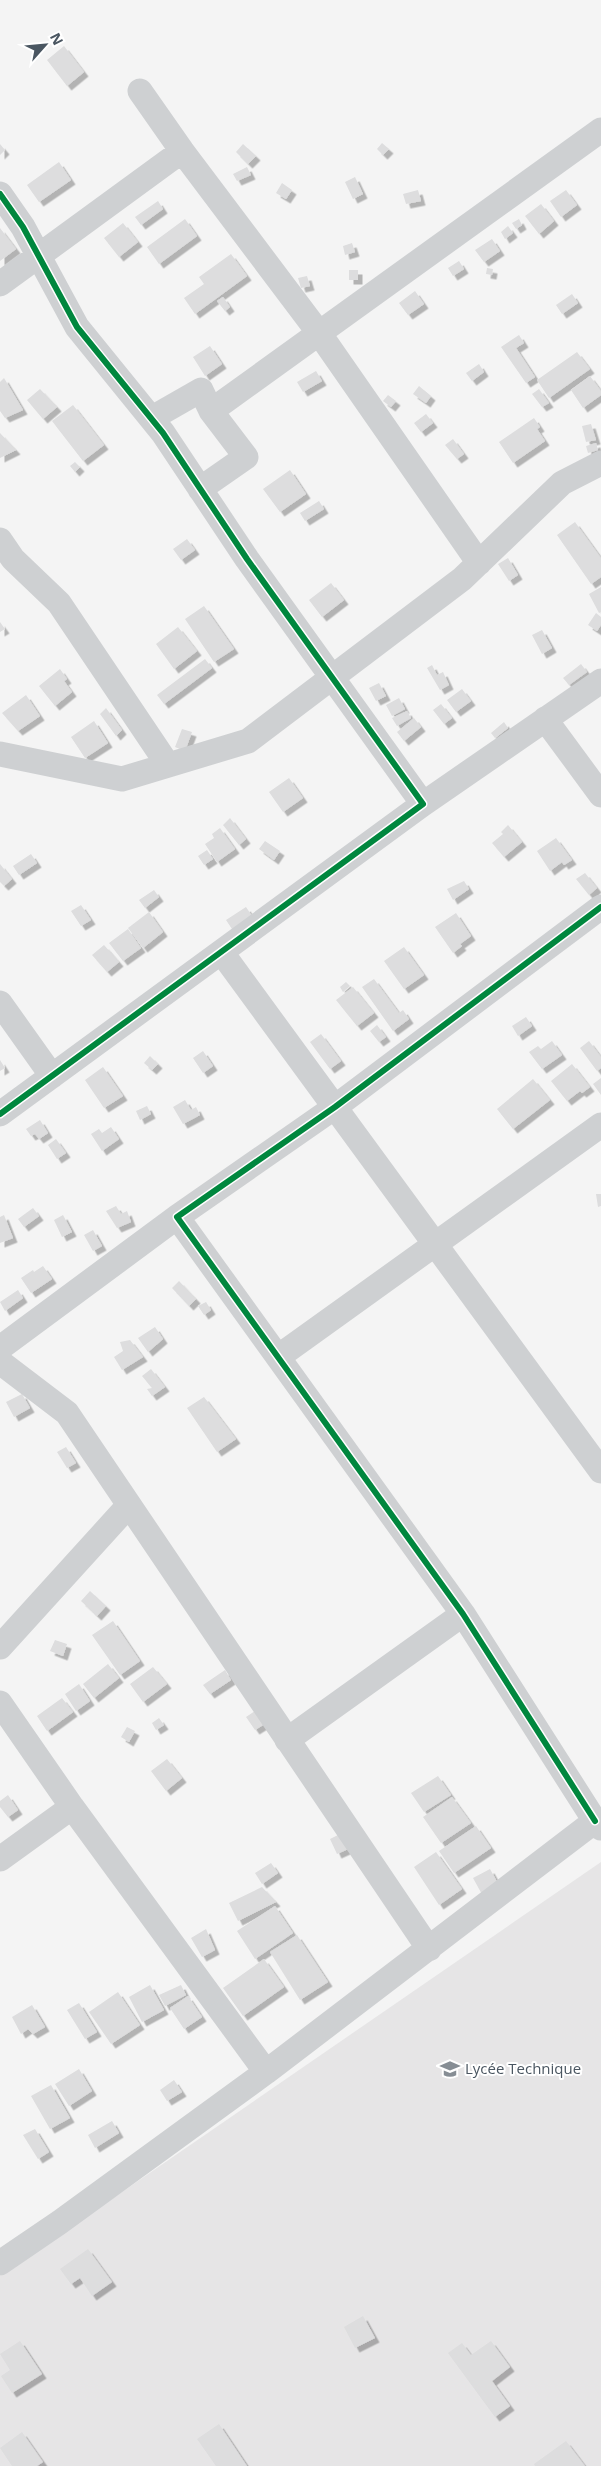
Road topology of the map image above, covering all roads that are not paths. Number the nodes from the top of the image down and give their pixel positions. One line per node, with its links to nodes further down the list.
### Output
1 (140, 91): 3 (street)
2 (601, 130): 7 (street)
3 (182, 151): 5 (street); 7 (street)
4 (0, 194): 5 (street)
5 (39, 256): 6 (street); 9 (street)
6 (0, 284)
7 (319, 333): 8 (street); 13 (street)
8 (211, 411): 9 (street); 11 (street)
9 (152, 418): 11 (street)
10 (601, 463): 13 (street)
11 (200, 489): 14 (street)
12 (0, 540): 18 (street)
13 (479, 563): 14 (street)
14 (331, 678): 18 (street); 20 (street)
15 (601, 681): 16 (street)
16 (545, 719): 19 (street); 20 (street)
17 (0, 754): 18 (street)
18 (168, 765)
19 (601, 796)
20 (423, 804): 22 (street)
21 (601, 907): 25 (street)
22 (222, 953): 24 (street); 25 (street)
23 (0, 1003): 24 (street)
24 (52, 1076): 26 (street)
25 (335, 1107): 28 (street); 29 (street)
26 (0, 1114)
27 (601, 1125): 29 (street)
28 (177, 1217): 30 (street); 31 (street)
29 (434, 1243): 31 (street); 33 (street)
30 (0, 1348)
31 (278, 1357): 35 (street)
32 (0, 1362): 34 (street)
33 (601, 1471)
34 (128, 1505): 36 (street); 38 (street)
35 (463, 1614): 38 (street); 40 (street)
36 (0, 1647)
37 (0, 1704): 39 (street)
38 (288, 1740): 42 (street)
39 (72, 1807): 41 (street); 43 (street)
40 (598, 1825): 42 (street)
41 (0, 1859)
42 (428, 1949): 43 (street)
43 (266, 2072): 44 (street)
44 (0, 2262)

